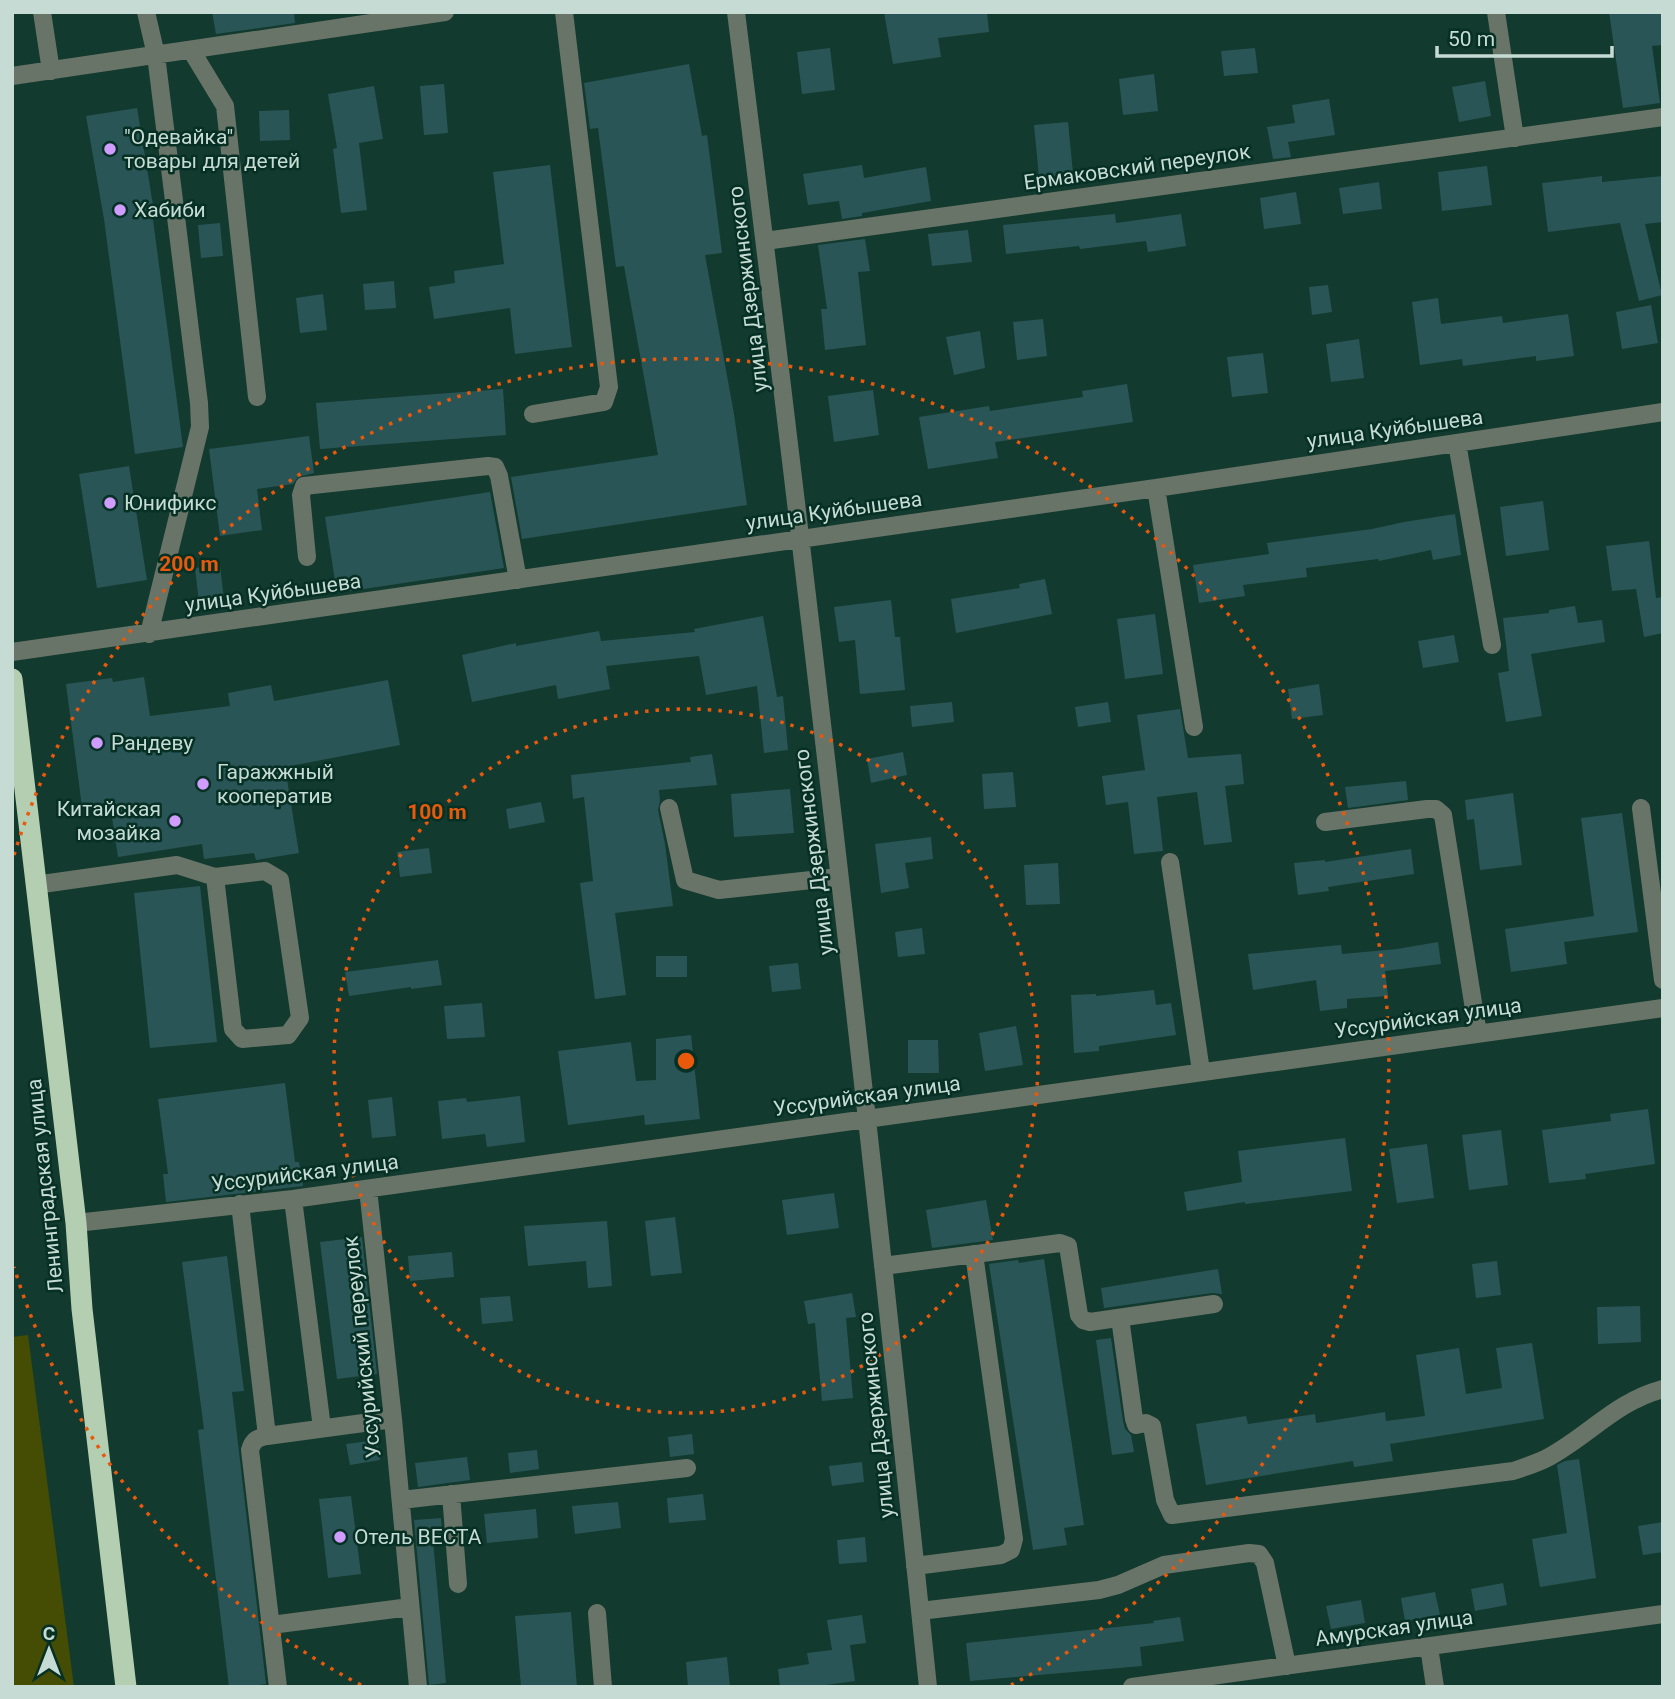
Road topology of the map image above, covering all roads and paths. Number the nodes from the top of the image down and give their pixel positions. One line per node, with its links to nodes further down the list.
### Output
1 (42, 12): 9 (street)
2 (146, 12): 8 (street)
3 (445, 12): 7 (street)
4 (564, 12): 16 (street)
5 (736, 12): 13 (street, улица Дзержинского)
6 (1496, 12): 12 (street)
7 (191, 50): 8 (street); 14 (street)
8 (156, 55): 9 (street); 22 (street)
9 (51, 71): 10 (street)
10 (12, 76)
11 (1663, 117): 12 (street, Ермаковский переулок)
12 (1515, 138): 13 (street, Ермаковский переулок)
13 (765, 241): 19 (street, улица Дзержинского)
14 (257, 397)
15 (1663, 412): 17 (street, улица Куйбышева)
16 (533, 414)
17 (1457, 443): 18 (street, улица Куйбышева); 23 (street)
18 (1156, 488): 19 (street, улица Куйбышева); 26 (street)
19 (801, 539): 21 (street, улица Куйбышева); 32 (street, улица Дзержинского)
20 (307, 557): 21 (street)
21 (518, 580): 22 (street, улица Куйбышева)
22 (149, 634): 24 (street, улица Куйбышева)
23 (1492, 645)
24 (12, 652)
25 (12, 679): 33 (highway, Ленинградская улица)
26 (1194, 727)
27 (668, 808): 32 (street)
28 (1641, 808): 34 (street)
29 (1325, 822): 36 (street)
30 (1170, 862): 37 (street)
31 (215, 877): 31 (street); 33 (street)
32 (839, 877): 38 (street, улица Дзержинского)
33 (35, 884): 42 (highway, Ленинградская улица)
34 (1663, 980)
35 (1663, 1009): 36 (street, Уссурийская улица)
36 (1478, 1034): 37 (street, Уссурийская улица)
37 (1201, 1071): 38 (street, Уссурийская улица)
38 (867, 1119): 39 (street, Уссурийская улица); 44 (street, улица Дзержинского)
39 (368, 1188): 40 (street, Уссурийская улица); 48 (street, Уссурийский переулок)
40 (293, 1199): 41 (street, Уссурийская улица); 49 (street)
41 (240, 1204): 42 (street, Уссурийская улица); 50 (street)
42 (76, 1223): 63 (highway, Ленинградская улица)
43 (974, 1254): 44 (street); 46 (street); 54 (street)
44 (883, 1266): 54 (street, улица Дзержинского)
45 (1214, 1304): 46 (street)
46 (1120, 1318): 47 (street)
47 (1663, 1389)
48 (393, 1419): 49 (street); 53 (street, Уссурийский переулок)
49 (322, 1428): 50 (street)
50 (267, 1436): 60 (street)
51 (688, 1468): 52 (street)
52 (452, 1494): 53 (street); 55 (street)
53 (401, 1500): 56 (street, Уссурийский переулок)
54 (915, 1566): 57 (street, улица Дзержинского)
55 (458, 1584)
56 (410, 1607): 60 (street); 65 (street, Уссурийский переулок)
57 (920, 1611): 62 (street); 67 (street, улица Дзержинского)
58 (597, 1613): 66 (street)
59 (1663, 1614): 61 (street, Амурская улица)
60 (271, 1625): 64 (street)
61 (1429, 1647): 62 (street, Амурская улица); 69 (street)
62 (1287, 1666): 68 (street, Амурская улица)
63 (126, 1687)
64 (278, 1687)
65 (418, 1687)
66 (603, 1687)
67 (928, 1687)
68 (1132, 1687)
69 (1435, 1687)

